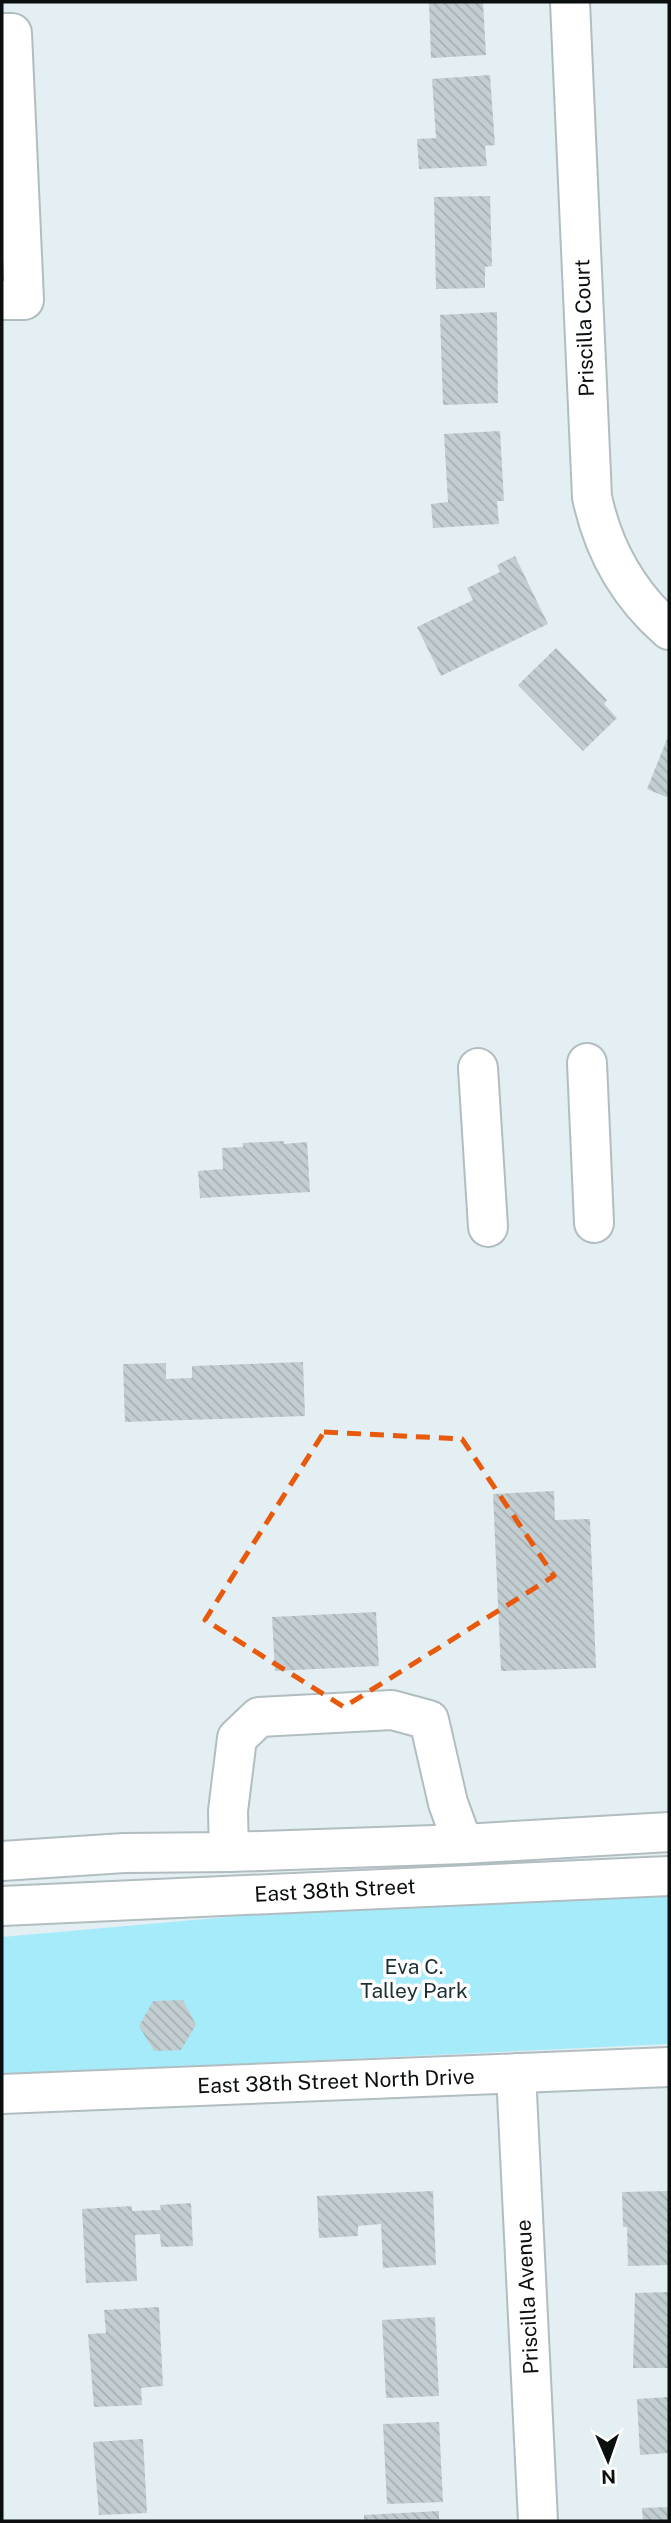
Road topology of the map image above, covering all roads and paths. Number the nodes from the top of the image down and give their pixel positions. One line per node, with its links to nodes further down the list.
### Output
1 (570, 2): 4 (street, Priscilla Court)
2 (8, 23): 3 (street)
3 (2, 300)
4 (669, 630)
5 (587, 1063): 7 (street)
6 (478, 1068): 8 (street)
7 (594, 1223)
8 (488, 1227)
9 (669, 1832): 10 (street, East 38th Street)
10 (463, 1844): 11 (street, East 38th Street); 11 (street)
11 (229, 1852): 12 (street, East 38th Street)
12 (2, 1861)
13 (669, 1875): 14 (street, East 38th Street)
14 (2, 1906)
15 (669, 2067): 16 (street, East 38th Street North Drive)
16 (516, 2073): 17 (street, East 38th Street North Drive); 18 (street, Priscilla Avenue)
17 (2, 2094)
18 (538, 2521)

